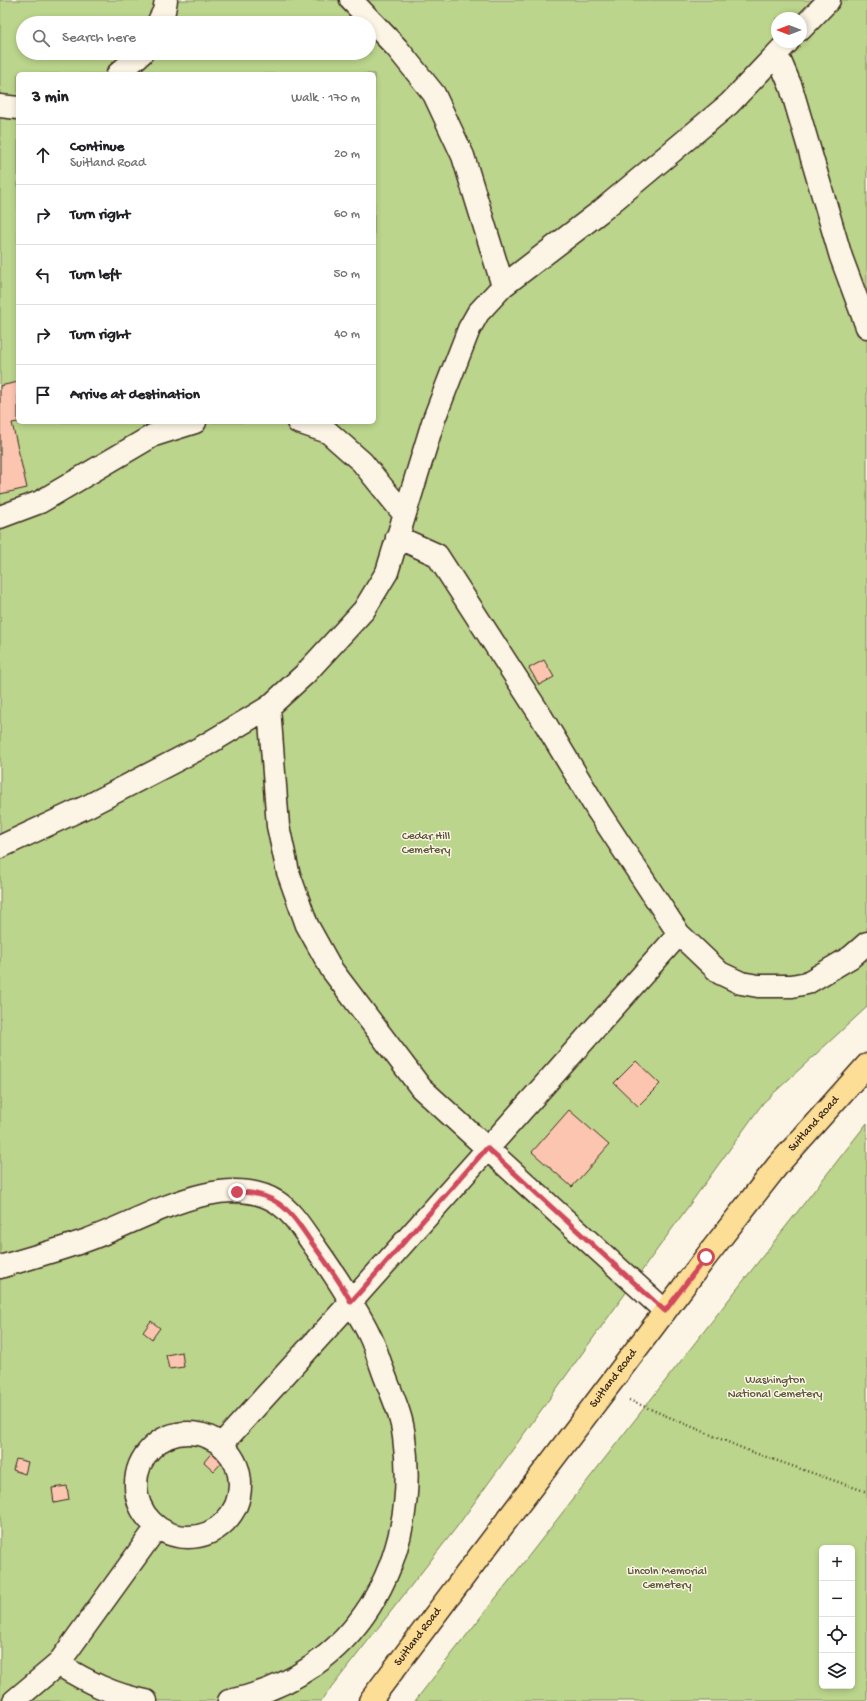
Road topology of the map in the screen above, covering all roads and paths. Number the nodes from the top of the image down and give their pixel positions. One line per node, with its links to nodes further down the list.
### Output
1 (166, 0): 4 (lane)
2 (351, 0): 5 (lane)
3 (829, 0): 6 (lane)
4 (162, 16)
5 (366, 16)
6 (807, 23)
7 (376, 26): 13 (lane)
8 (783, 48): 13 (lane); 14 (lane)
9 (134, 60): 10 (lane)
10 (120, 72)
11 (0, 106): 12 (lane)
12 (16, 108)
13 (503, 286): 17 (lane)
14 (867, 328)
15 (189, 424): 18 (lane)
16 (304, 424): 17 (lane)
17 (404, 514): 19 (lane)
18 (0, 517)
19 (397, 537): 20 (lane); 22 (lane)
20 (268, 707): 21 (lane); 25 (lane)
21 (0, 847)
22 (680, 934): 23 (lane); 25 (lane)
23 (867, 943)
24 (867, 1065): 28 (main road, Suitland Road)
25 (487, 1148): 27 (lane); 28 (lane)
26 (0, 1266): 27 (lane)
27 (351, 1302): 30 (lane); 36 (lane)
28 (665, 1311): 29 (main road, Suitland Road)
29 (604, 1390): 31 (path); 37 (main road, Suitland Road)
30 (221, 1445): 32 (lane); 32 (lane)
31 (867, 1492)
32 (157, 1527): 33 (lane)
33 (58, 1664): 34 (lane); 35 (lane)
34 (14, 1701)
35 (146, 1701)
36 (229, 1701)
37 (370, 1701)

